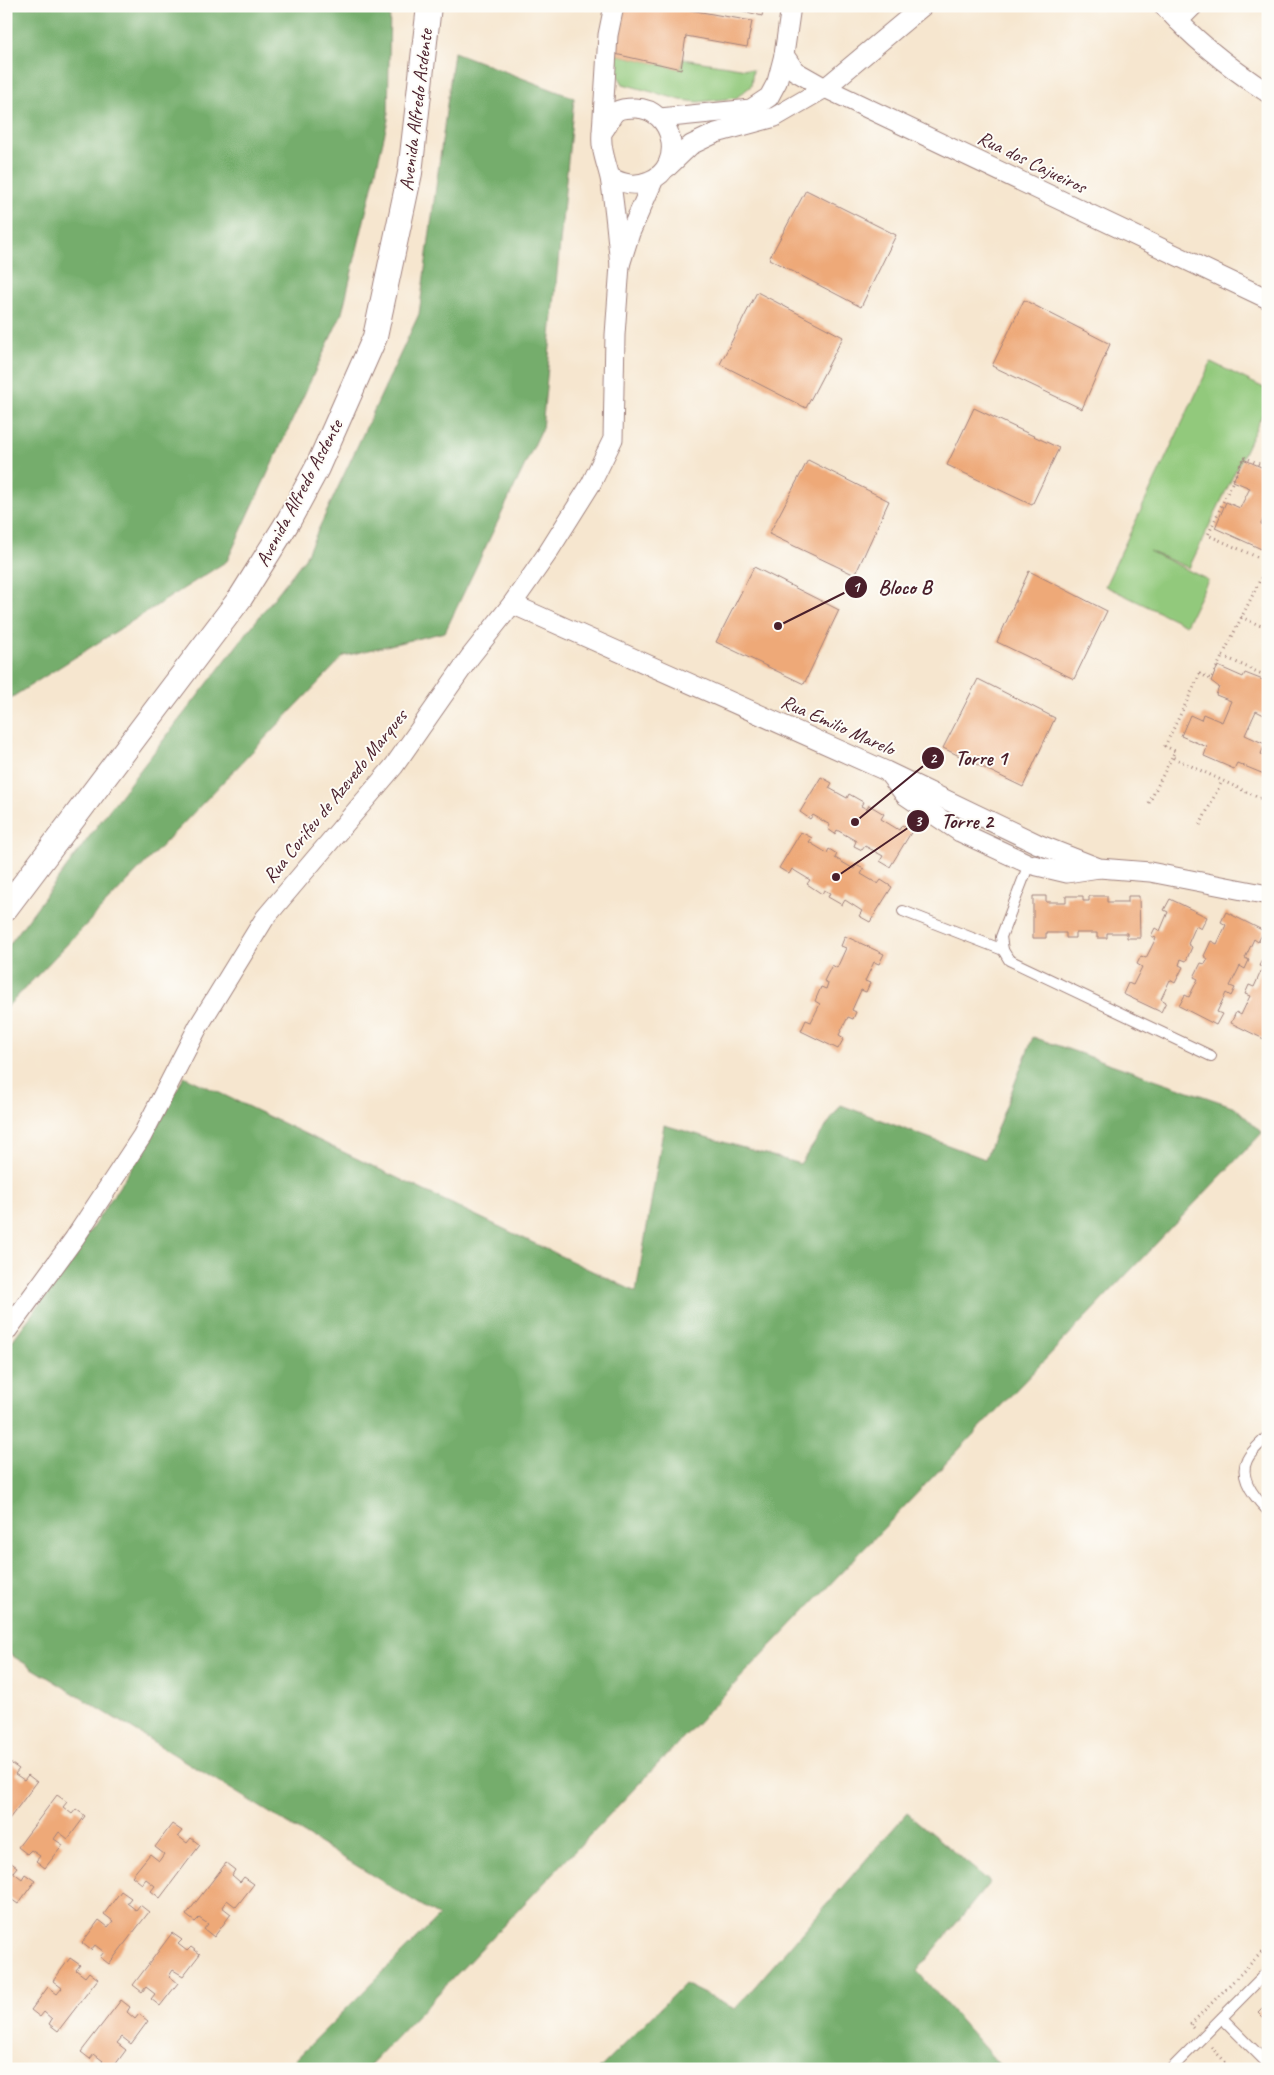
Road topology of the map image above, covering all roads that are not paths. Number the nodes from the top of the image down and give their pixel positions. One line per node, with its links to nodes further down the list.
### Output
1 (429, 6): 25 (street, Avenida Alfredo Asdente)
2 (614, 6): 12 (street)
3 (791, 6): 8 (street)
4 (923, 6): 9 (street)
5 (1164, 6): 7 (street)
6 (1193, 6): 7 (street)
7 (1178, 21): 10 (street)
8 (784, 55): 9 (street, Rua dos Cajueiros); 11 (street)
9 (825, 88): 13 (street); 16 (street, Rua dos Cajueiros)
10 (1268, 93)
11 (660, 118): 12 (street); 13 (street)
12 (602, 132): 14 (street)
13 (658, 176): 14 (street); 15 (street)
14 (610, 177): 15 (street)
15 (620, 266): 17 (street, Rua Corifeu de Azevedo Marques)
16 (1268, 299)
17 (512, 604): 18 (street, Rua Emilio Marelo); 29 (street, Rua Corifeu de Azevedo Marques)
18 (886, 771): 19 (street, Rua Emilio Marelo); 20 (street)
19 (971, 812): 20 (street); 21 (street, Rua Emilio Marelo)
20 (960, 832): 22 (street)
21 (1038, 844): 22 (street); 23 (street, Rua Emilio Marelo)
22 (1029, 864): 23 (street); 27 (lane)
23 (1099, 868): 24 (street, Rua Emilio Marelo)
24 (1268, 895)
25 (6, 908)
26 (904, 911): 27 (lane)
27 (1003, 950): 28 (lane)
28 (1211, 1056)
29 (6, 1332)
30 (1268, 1436): 31 (lane)
31 (1268, 1510)
32 (1268, 1971): 33 (lane)
33 (1222, 2018): 34 (lane); 35 (lane)
34 (1268, 2064)
35 (1171, 2069)

